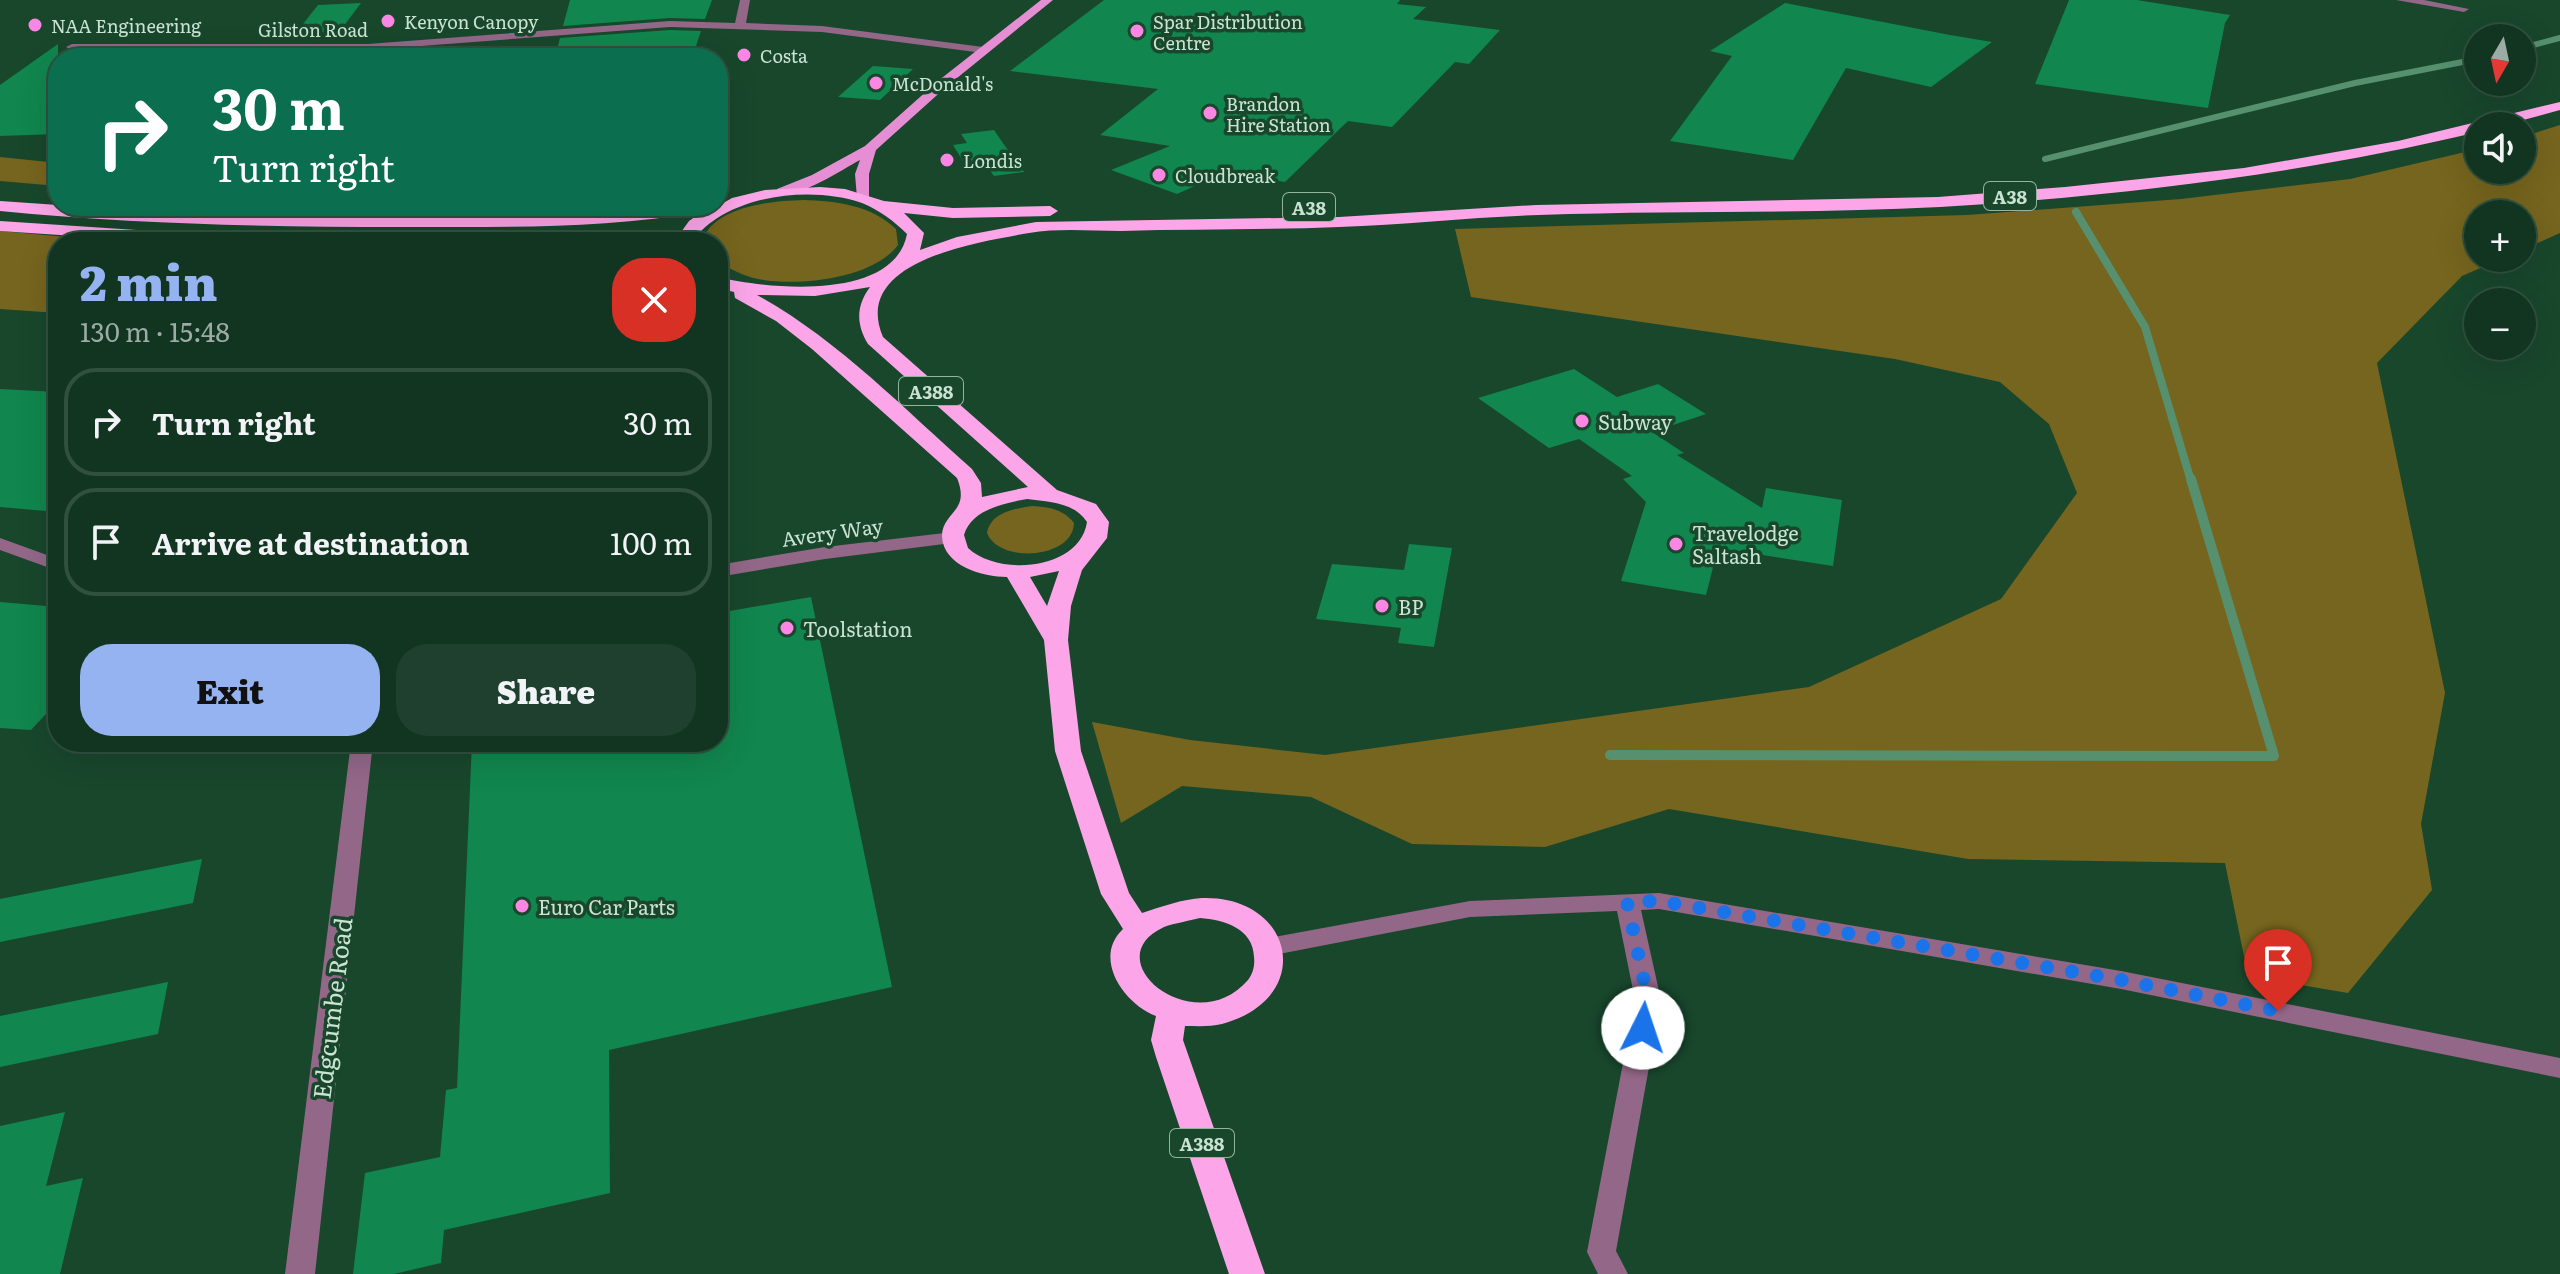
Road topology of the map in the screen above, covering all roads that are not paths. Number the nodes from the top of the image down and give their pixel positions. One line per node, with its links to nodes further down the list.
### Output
1 (745, 0): 5 (street)
2 (1048, 0): 9 (main road)
3 (2401, 0): 4 (street)
4 (2464, 9)
5 (740, 25): 6 (street, Gilston Road); 9 (street, Gilston Road)
6 (417, 44): 7 (street, Gilston Road); 8 (street)
7 (72, 47)
8 (413, 48)
9 (983, 50): 13 (main road)
10 (2560, 106): 11 (highway, A38)
11 (2536, 112)
12 (2464, 131): 22 (highway, A38)
13 (870, 149): 14 (main road); 16 (main road)
14 (782, 192): 15 (highway); 16 (highway)
15 (753, 198): 17 (highway); 20 (highway)
16 (864, 198): 19 (highway)
17 (728, 203)
18 (0, 206): 21 (highway)
19 (883, 206): 22 (highway, A38); 29 (highway)
20 (728, 209)
21 (48, 210)
22 (1536, 210): 29 (highway, A38)
23 (123, 216): 24 (highway)
24 (651, 216)
25 (712, 216): 28 (highway)
26 (0, 226): 27 (highway)
27 (91, 232)
28 (689, 232)
29 (900, 266): 30 (highway); 32 (highway, A388)
30 (728, 284)
31 (728, 287): 33 (highway, A388)
32 (1049, 494): 33 (highway); 36 (highway)
33 (968, 512): 34 (highway)
34 (953, 538): 38 (street, Avery Way); 39 (highway)
35 (0, 544): 37 (street)
36 (1082, 555): 39 (highway); 40 (highway)
37 (48, 561)
38 (728, 569)
39 (1015, 572): 40 (highway)
40 (1056, 640): 43 (highway)
41 (361, 752): 47 (street, Edgcumbe Road)
42 (1627, 902): 44 (street); 46 (street); 49 (street)
43 (1137, 928): 44 (highway); 45 (highway)
44 (1269, 947): 45 (highway)
45 (1172, 1011): 48 (highway, A388)
46 (2560, 1068)
47 (300, 1274)
48 (1247, 1274)
49 (1613, 1274)

